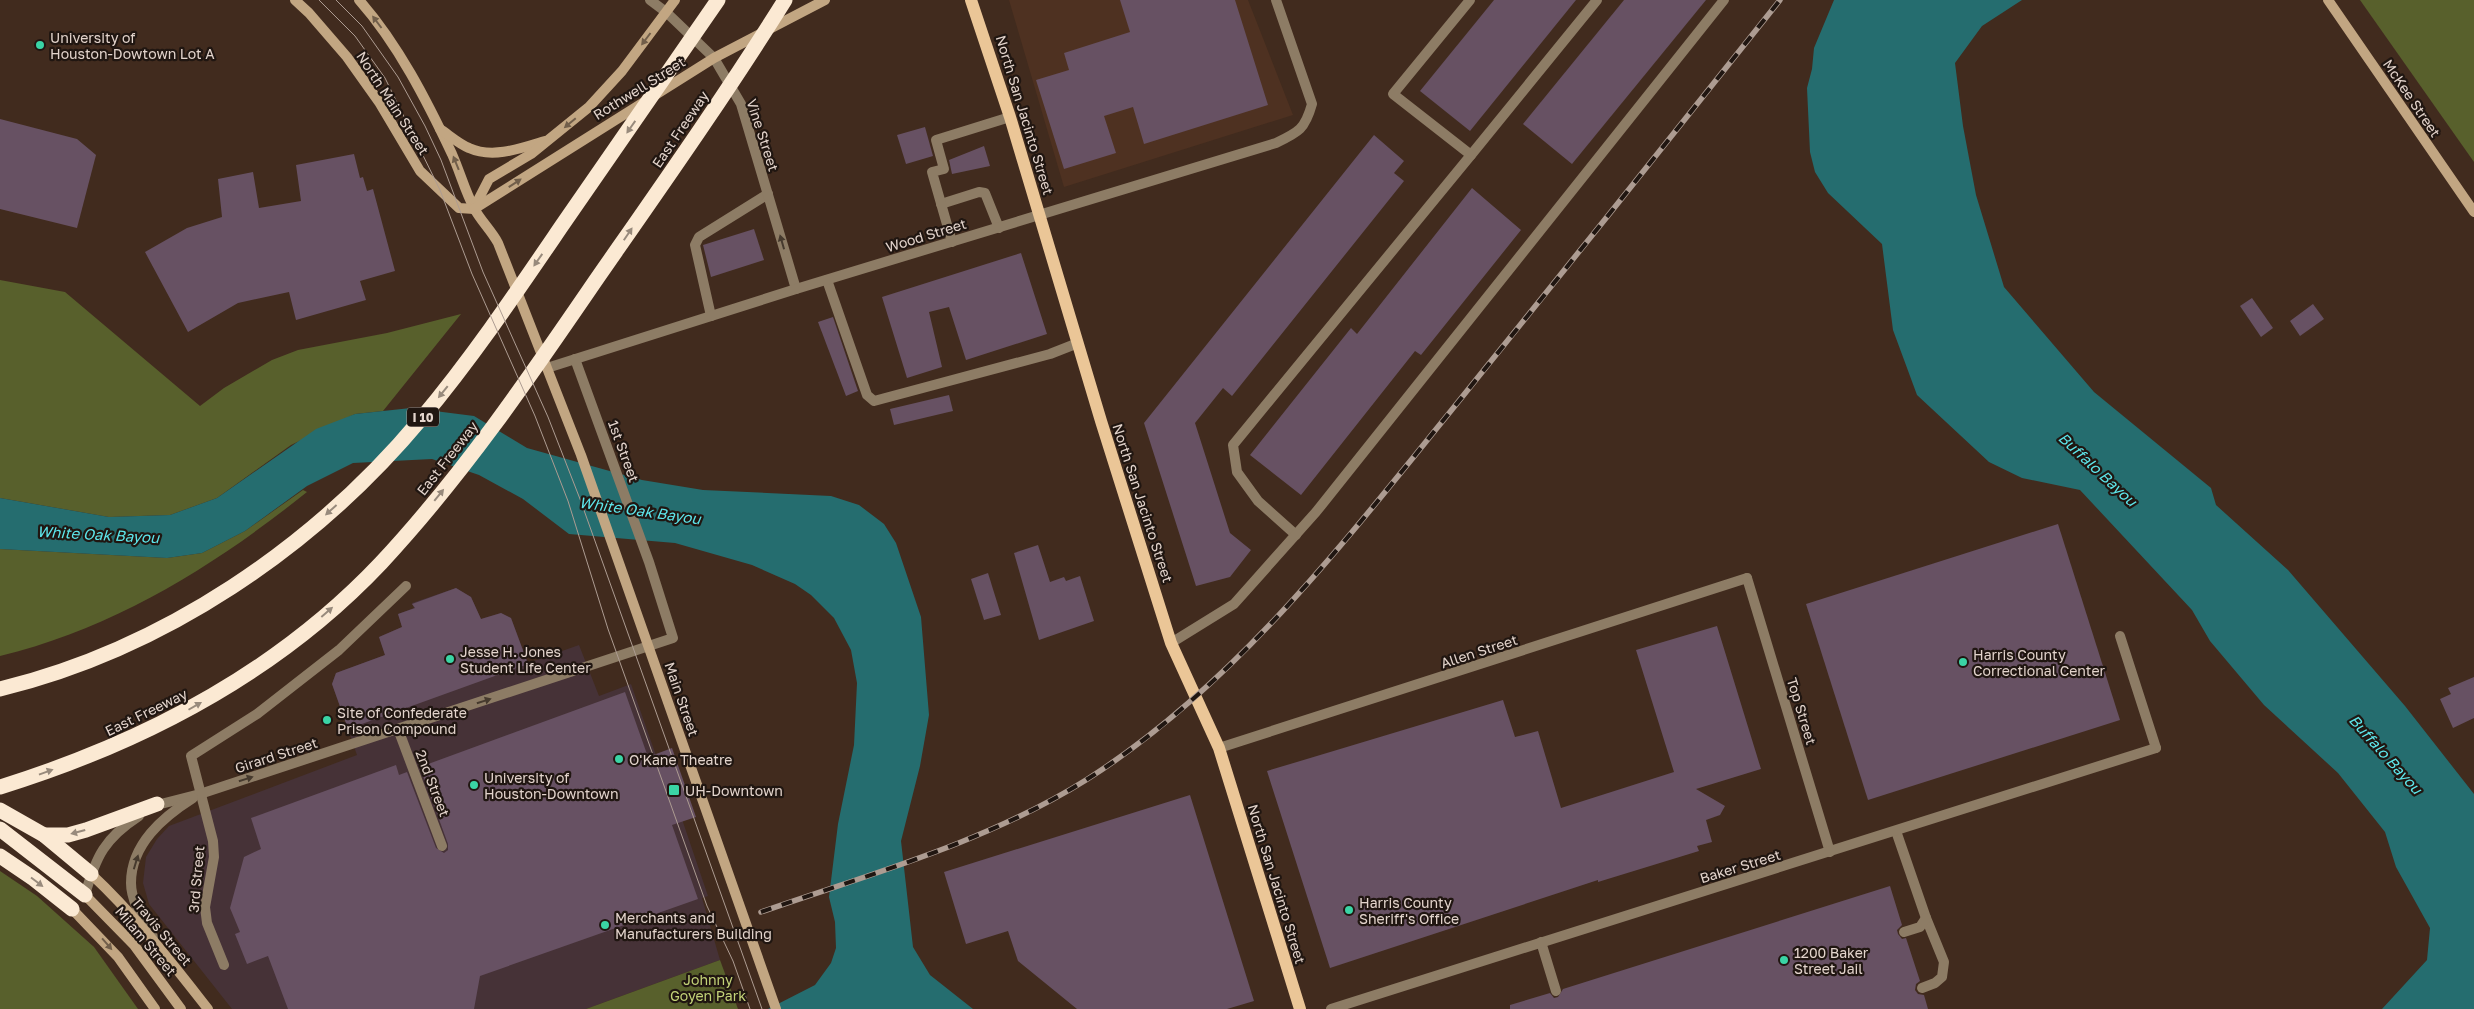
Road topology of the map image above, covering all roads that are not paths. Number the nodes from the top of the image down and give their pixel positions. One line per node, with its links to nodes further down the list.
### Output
1 (295, 0): 26 (main road, North Main Street)
2 (359, 0): 21 (main road, North Main Street, one-way to 2)
3 (650, 0): 16 (street, Vine Street)
4 (675, 0): 16 (main road)
5 (718, 0): 44 (highway, I 10, one-way to 44)
6 (785, 0): 18 (highway, East Freeway)
7 (793, 0): 18 (highway)
8 (825, 0): 19 (main road, Rothwell Street)
9 (971, 0): 17 (main road, North San Jacinto Street)
10 (981, 0): 17 (main road)
11 (1276, 0): 28 (street, Wood Street)
12 (1470, 0): 23 (street)
13 (1597, 0): 23 (street)
14 (1724, 0): 38 (street)
15 (2328, 0): 27 (main road, McKee Street)
16 (666, 12): 19 (street, Vine Street); 22 (main road, one-way to 22)
17 (982, 26): 20 (main road, North San Jacinto Street)
18 (749, 57): 47 (highway, East Freeway, one-way to 18)
19 (714, 58): 24 (street, Vine Street); 26 (main road, Rothwell Street, one-way to 19)
20 (1010, 117): 25 (street); 28 (main road, North San Jacinto Street)
21 (439, 128): 22 (main road); 26 (main road, North Main Street, one-way to 21)
22 (551, 140): 26 (main road)
23 (1471, 155): 38 (street)
24 (768, 194): 32 (street, Vine Street, one-way to 24); 33 (street)
25 (941, 204): 29 (street); 30 (street)
26 (474, 209): 36 (main road, North Main Street)
27 (2474, 212)
28 (1040, 214): 29 (street, Wood Street); 34 (main road, North San Jacinto Street)
29 (999, 228): 30 (street, Wood Street)
30 (952, 242): 31 (street, Wood Street)
31 (827, 280): 32 (street, Wood Street); 34 (street)
32 (796, 289): 33 (street, Wood Street)
33 (711, 316): 35 (street, Wood Street)
34 (1078, 343): 43 (main road, North San Jacinto Street)
35 (575, 359): 36 (street, Wood Street); 42 (street, 1st Street)
36 (547, 368): 37 (main road, North Main Street)
37 (581, 455): 72 (main road, Main Street)
38 (1296, 535): 43 (street)
39 (1747, 578): 46 (street, Allen Street); 57 (street, Top Street)
40 (406, 586): 48 (street, 3rd Street)
41 (2120, 636): 54 (street, Baker Street)
42 (674, 638): 45 (street, Girard Street, one-way to 42)
43 (1171, 643): 46 (main road, North San Jacinto Street)
44 (0, 689)
45 (398, 729): 48 (street, Girard Street, one-way to 45); 56 (street, 2nd Street)
46 (1219, 748): 73 (main road, North San Jacinto Street)
47 (0, 787)
48 (200, 794): 50 (street, Girard Street); 64 (street, Girard Street, one-way to 48); 66 (street, 3rd Street)
49 (0, 803): 52 (highway)
50 (157, 804): 55 (highway, one-way to 55); 59 (street, Girard Street)
51 (0, 810): 52 (highway)
52 (30, 826): 55 (highway)
53 (0, 829): 60 (highway)
54 (1896, 831): 57 (street, Baker Street); 62 (street)
55 (44, 835): 59 (highway)
56 (442, 846)
57 (1830, 852): 65 (street, Baker Street)
58 (0, 856): 61 (highway, one-way to 61)
59 (91, 874): 60 (street, Girard Street); 64 (main road, Travis Street)
60 (85, 894): 70 (main road, Milam Street)
61 (72, 909): 69 (main road, one-way to 69)
62 (1926, 918): 63 (street); 67 (street)
63 (1904, 932)
64 (154, 940): 71 (main road, Travis Street)
65 (1541, 942): 68 (street); 74 (street, Baker Street)
66 (224, 965)
67 (1922, 988)
68 (1556, 991)
69 (155, 1009)
70 (181, 1009)
71 (208, 1009)
72 (776, 1009)
73 (1300, 1009)
74 (1331, 1009)

